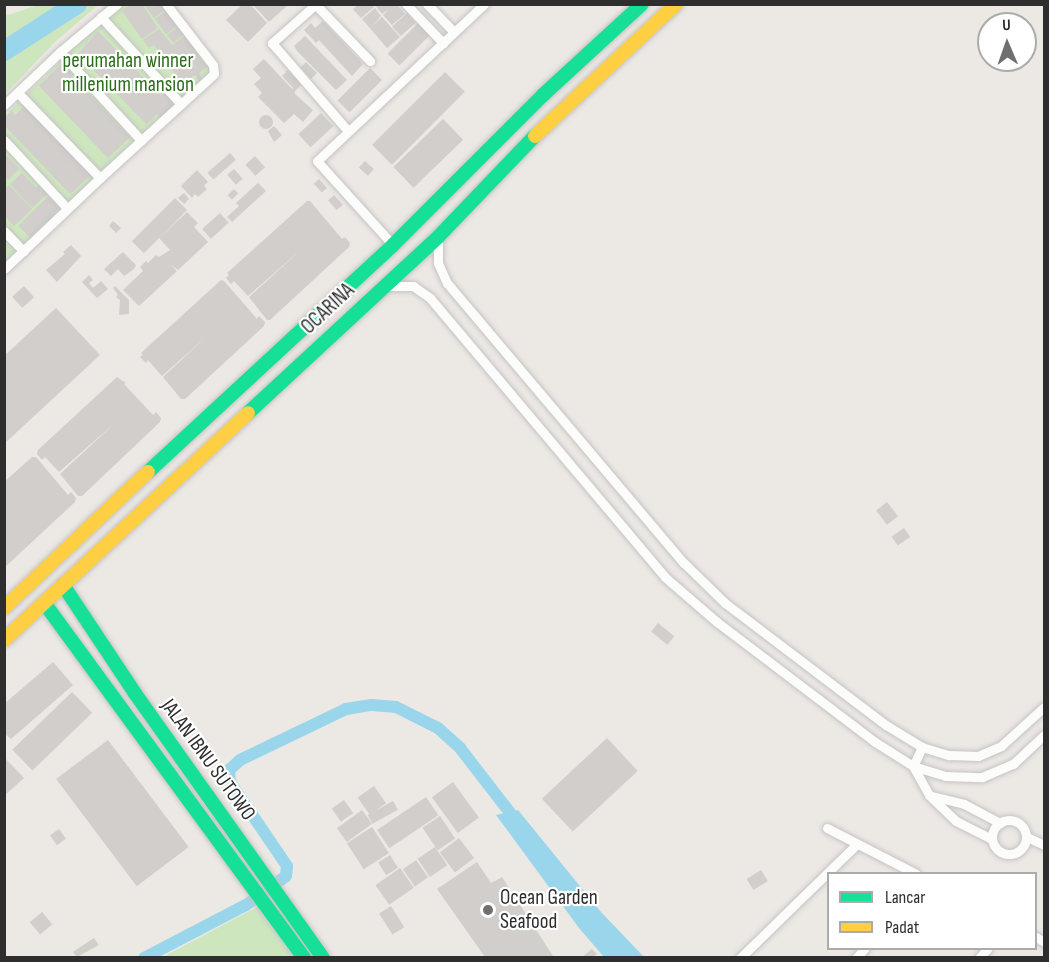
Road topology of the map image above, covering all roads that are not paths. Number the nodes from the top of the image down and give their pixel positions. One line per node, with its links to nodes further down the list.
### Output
1 (117, 4): 9 (street)
2 (166, 4): 16 (street)
3 (406, 4): 11 (street)
4 (427, 4): 10 (street)
5 (484, 4): 10 (street)
6 (642, 4): 15 (main road, OCARINA)
7 (675, 4): 18 (main road, OCARINA)
8 (316, 5): 13 (street); 19 (street)
9 (101, 16): 12 (street); 16 (street)
10 (454, 32): 11 (street)
11 (442, 43): 19 (street)
12 (60, 52): 14 (street); 21 (street)
13 (370, 61)
14 (18, 93): 17 (street); 22 (street)
15 (543, 95): 18 (main road); 26 (main road, OCARINA)
16 (180, 104): 21 (street)
17 (4, 105)
18 (559, 111): 25 (main road, OCARINA)
19 (348, 131): 26 (street)
20 (4, 140): 23 (street)
21 (141, 140): 22 (street)
22 (100, 178): 23 (street)
23 (68, 208): 27 (street)
24 (4, 231): 27 (street)
25 (438, 237): 29 (main road, OCARINA); 34 (street)
26 (393, 245): 32 (main road, OCARINA)
27 (23, 251): 28 (street)
28 (6, 265)
29 (384, 286): 30 (main road, OCARINA); 35 (street)
30 (63, 585): 31 (main road, OCARINA); 50 (main road, JALAN IBNU SUTOWO)
31 (45, 604): 33 (main road, OCARINA); 50 (main road, JALAN IBNU SUTOWO)
32 (4, 608)
33 (4, 640)
34 (790, 652): 35 (street); 38 (street)
35 (778, 668): 39 (street)
36 (1044, 707): 38 (street)
37 (1044, 735): 39 (street)
38 (922, 747): 39 (street)
39 (913, 766): 40 (street)
40 (929, 795): 41 (street); 44 (street)
41 (1000, 823): 43 (street); 44 (street)
42 (827, 828): 45 (street)
43 (1027, 837): 44 (street); 46 (street)
44 (992, 839)
45 (857, 844): 47 (street); 48 (street)
46 (1044, 845)
47 (828, 872)
48 (914, 872)
49 (827, 873): 53 (street)
50 (275, 903): 51 (main road, JALAN IBNU SUTOWO); 52 (main road, JALAN IBNU SUTOWO)
51 (304, 957)
52 (323, 957)
53 (740, 957)

